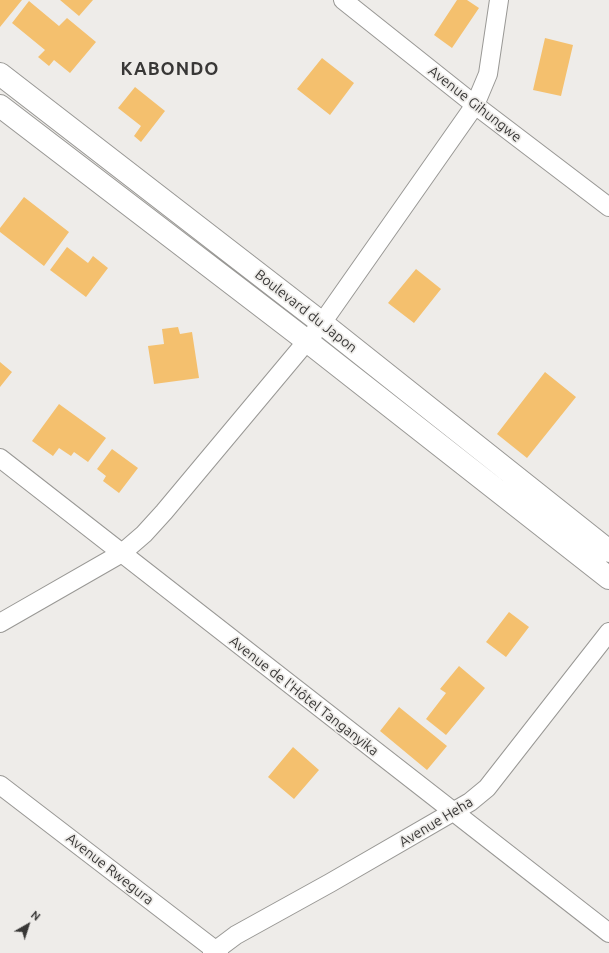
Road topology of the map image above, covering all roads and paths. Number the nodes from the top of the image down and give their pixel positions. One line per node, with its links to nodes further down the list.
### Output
1 (343, 0): 4 (street, Avenue Gihungwe)
2 (499, 0): 4 (street)
3 (0, 74): 6 (main road, Boulevard du Japon)
4 (475, 105): 8 (street, Avenue Gihungwe); 9 (street)
5 (0, 106): 7 (main road, Boulevard du Japon)
6 (54, 115): 7 (main road); 9 (main road, Boulevard du Japon)
7 (39, 136): 10 (main road, Boulevard du Japon)
8 (609, 207)
9 (322, 323): 10 (street); 12 (main road, Boulevard du Japon)
10 (307, 341): 13 (street); 14 (main road, Boulevard du Japon)
11 (0, 458): 13 (street, Avenue de l'Hôtel Tanganyika)
12 (609, 551)
13 (122, 553): 15 (street); 18 (street, Avenue de l'Hôtel Tanganyika)
14 (609, 578)
15 (0, 623)
16 (609, 632): 18 (street, Avenue Heha)
17 (0, 785): 20 (street, Avenue Rwegura)
18 (454, 813): 19 (street, Avenue de l'Hôtel Tanganyika); 20 (street, Avenue Heha)
19 (609, 933)
20 (216, 952)

